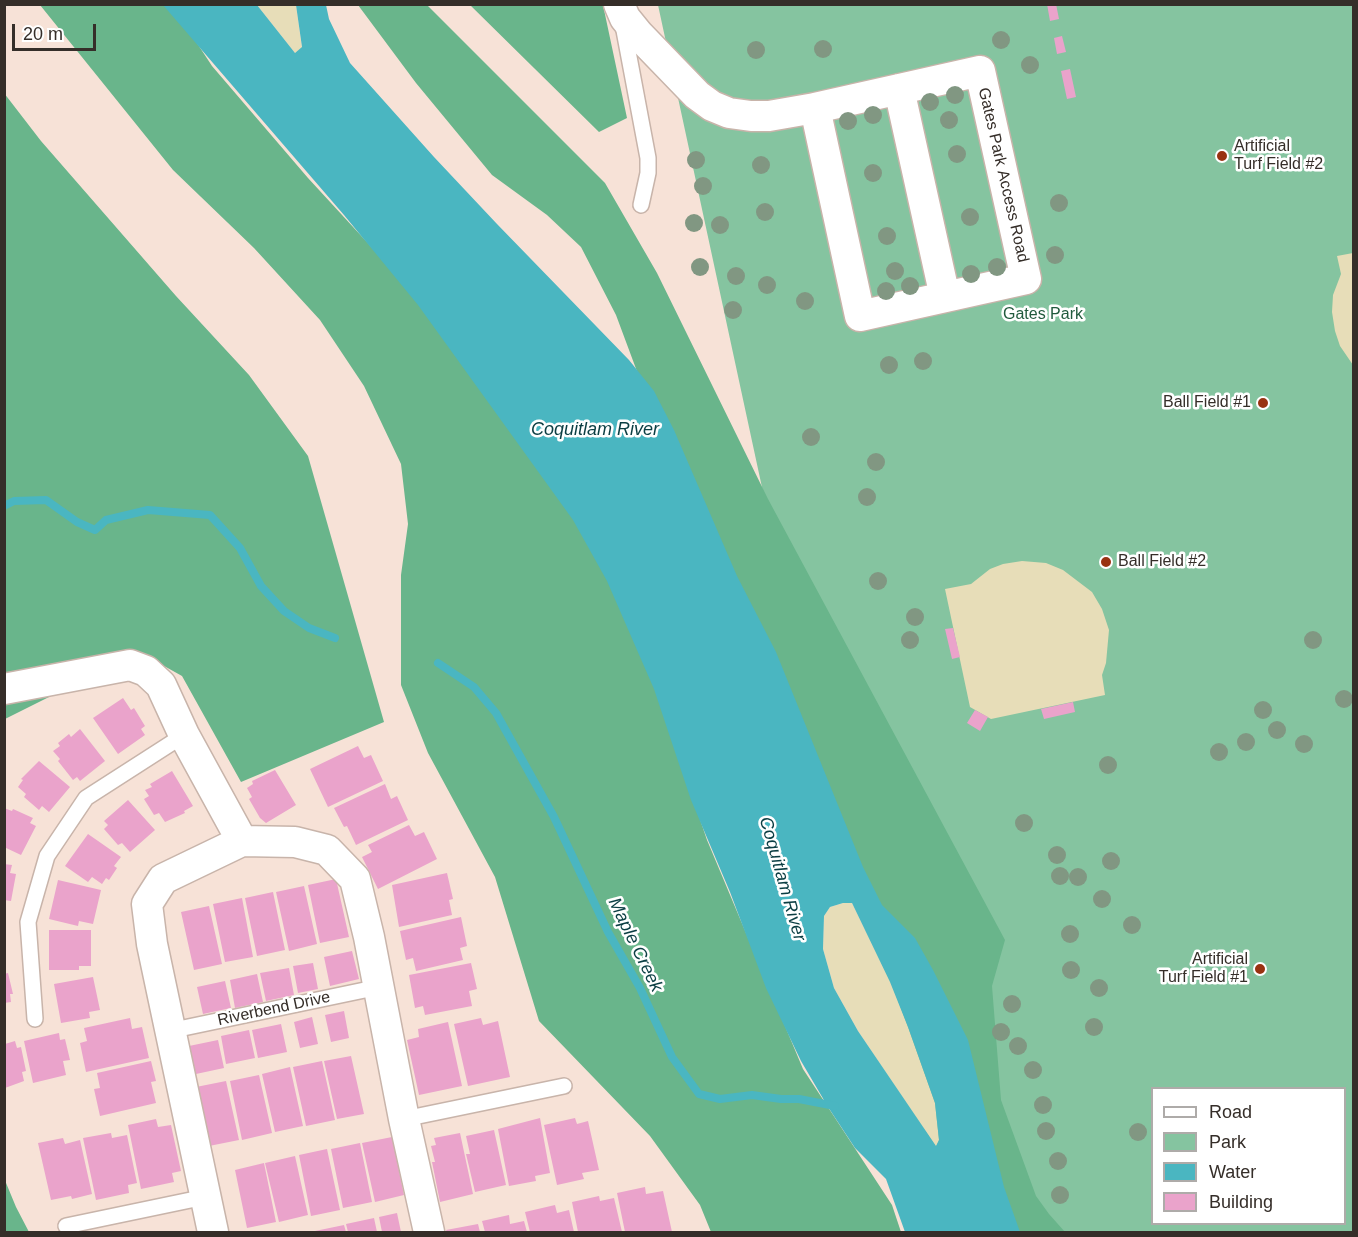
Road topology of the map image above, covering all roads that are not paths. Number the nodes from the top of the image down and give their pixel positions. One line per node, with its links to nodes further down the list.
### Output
1 (619, 4): 3 (street, Gates Park Access Road); 4 (lane)
2 (899, 89): 3 (street, Gates Park Access Road); 5 (street); 5 (street, Gates Park Access Road)
3 (815, 108): 5 (street, Gates Park Access Road)
4 (641, 205)
5 (945, 297)
6 (4, 689): 7 (street)
7 (184, 735): 8 (street); 10 (lane)
8 (242, 841): 9 (street); 11 (street)
9 (379, 987): 11 (lane, Riverbend Drive); 13 (street)
10 (35, 1019)
11 (170, 1031): 14 (street)
12 (564, 1086): 13 (lane)
13 (404, 1119): 17 (street)
14 (205, 1197): 15 (lane); 16 (street)
15 (66, 1226)
16 (213, 1233)
17 (429, 1233)

